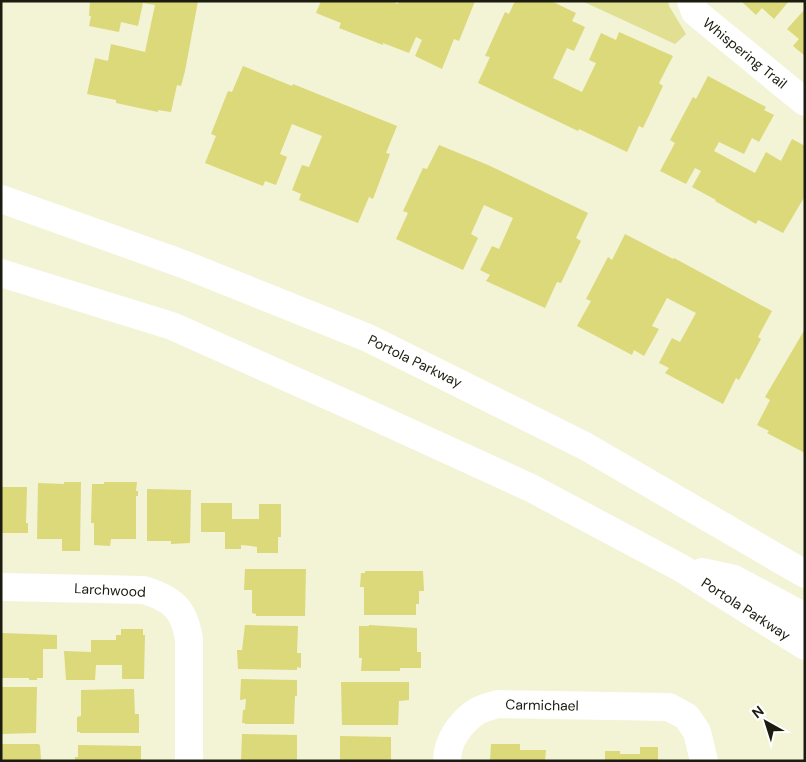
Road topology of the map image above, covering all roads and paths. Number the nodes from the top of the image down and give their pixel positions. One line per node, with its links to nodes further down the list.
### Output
1 (691, 1): 2 (main road, Whispering Trail)
2 (805, 102)
3 (1, 198): 6 (main road, Portola Parkway)
4 (1, 273): 5 (main road, Portola Parkway)
5 (682, 568): 8 (main road); 9 (main road, Portola Parkway)
6 (805, 574)
7 (1, 587): 10 (main road, Larchwood)
8 (805, 616)
9 (805, 646)
10 (188, 761)
11 (447, 761): 12 (main road, Carmichael)
12 (704, 761)

